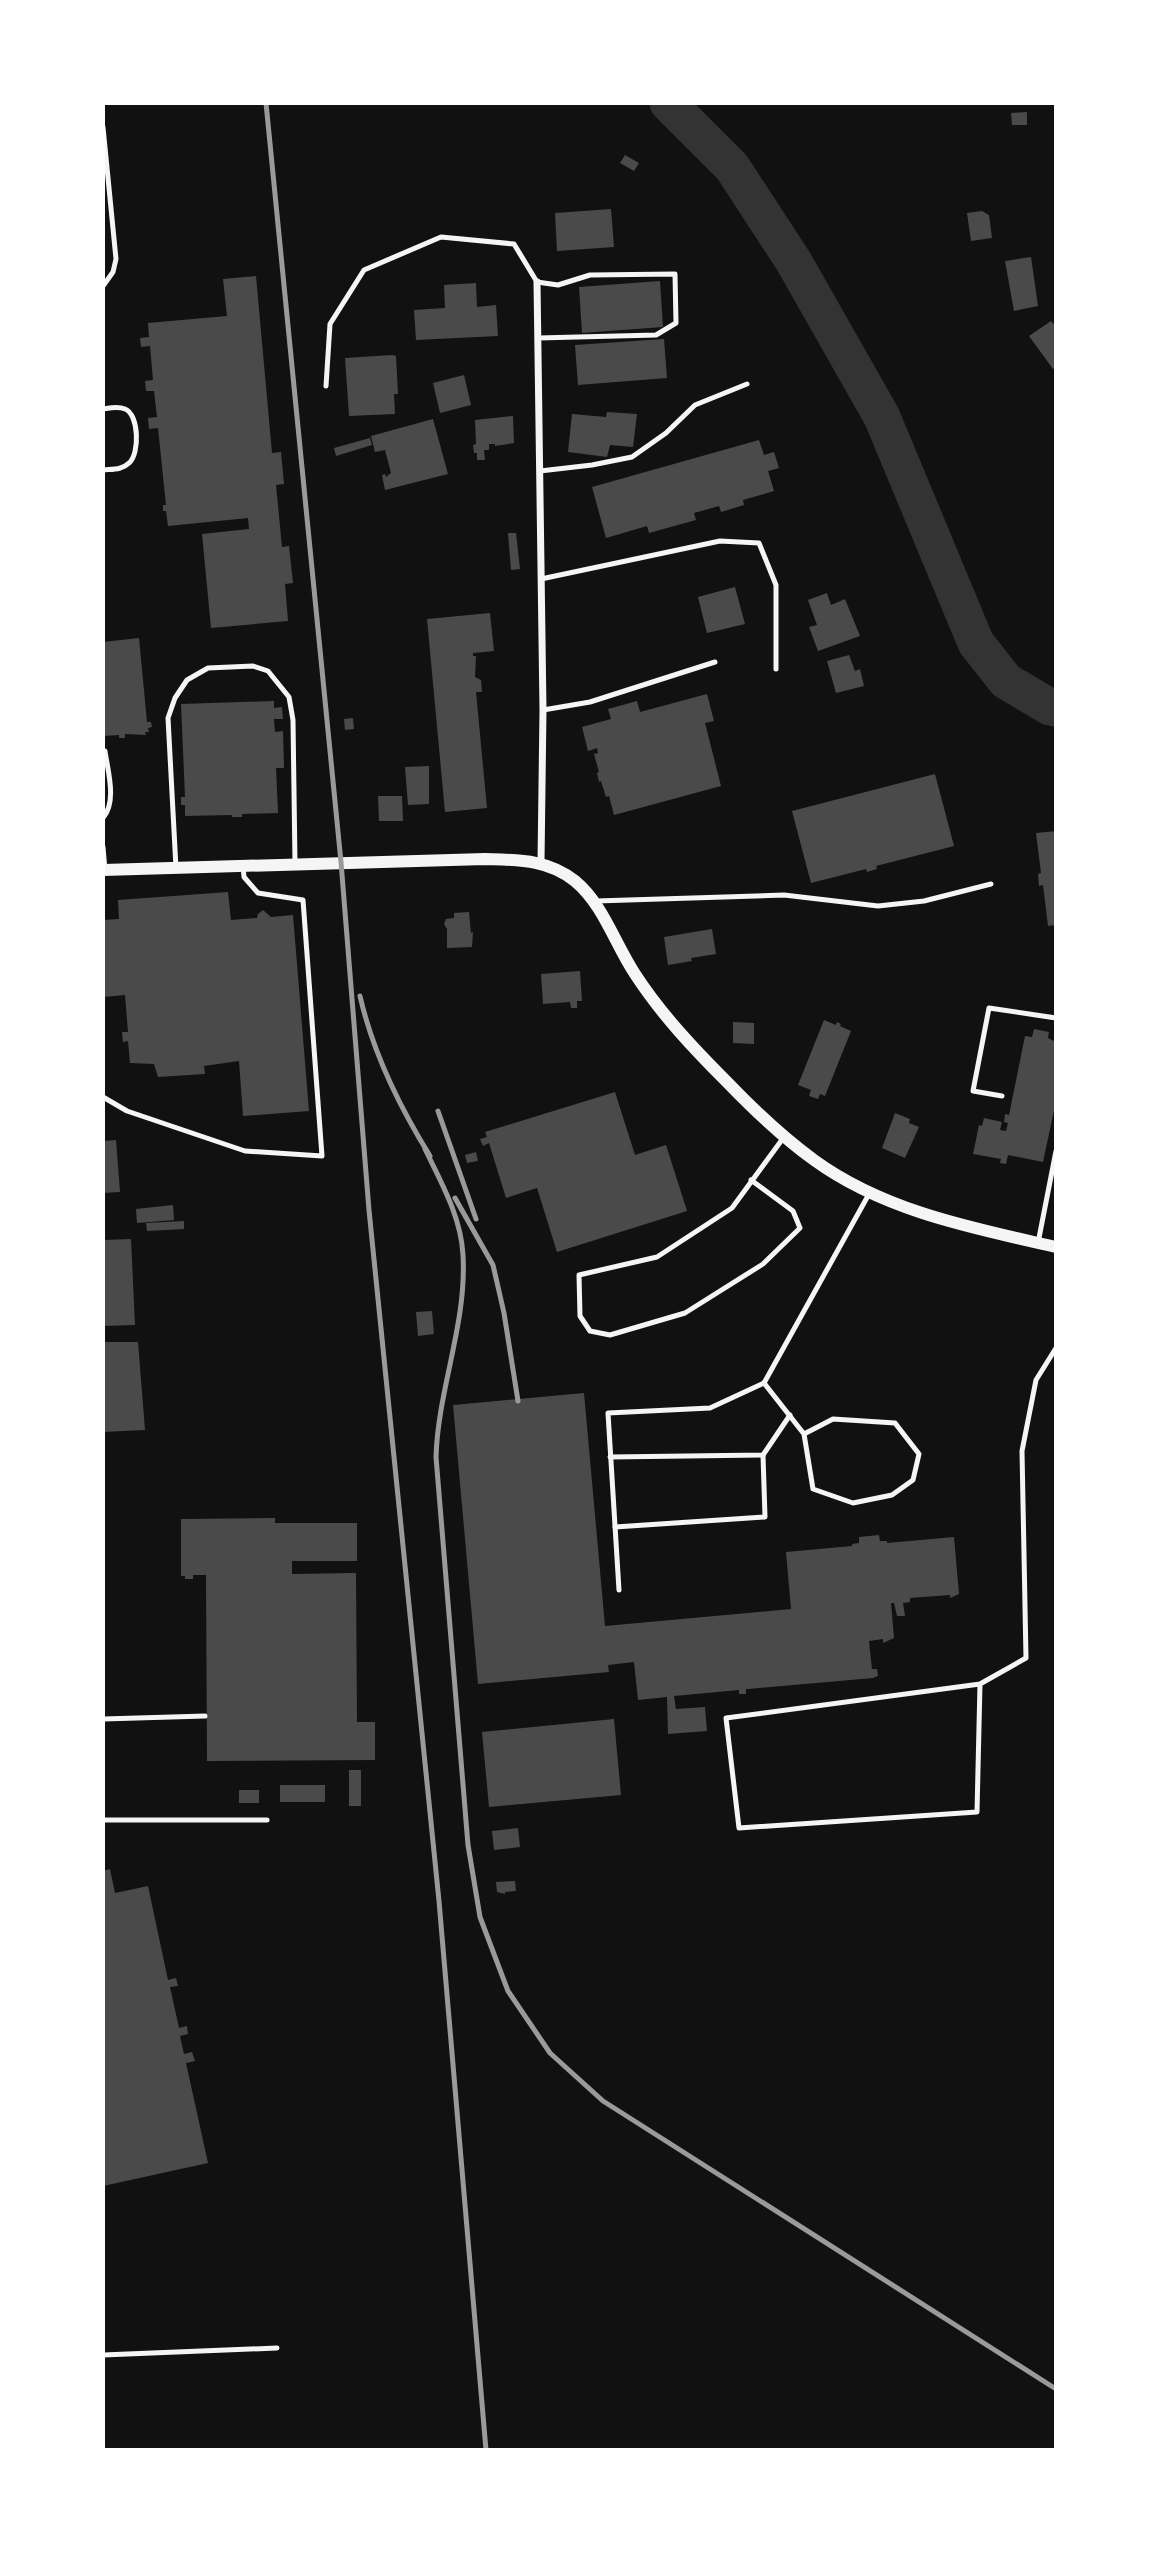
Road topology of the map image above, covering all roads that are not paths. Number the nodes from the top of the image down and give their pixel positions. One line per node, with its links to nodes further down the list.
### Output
1 (103, 127): 3 (lane)
2 (537, 282): 4 (street); 4 (lane); 6 (lane)
3 (103, 286)
4 (538, 338): 9 (street)
5 (747, 384): 9 (lane)
6 (326, 386)
7 (103, 409): 8 (lane)
8 (103, 470)
9 (540, 471): 10 (street)
10 (541, 579): 12 (lane); 13 (street)
11 (715, 662): 13 (lane)
12 (776, 669)
13 (543, 710): 17 (street)
14 (105, 751): 15 (lane)
15 (103, 818)
16 (103, 847): 21 (lane)
17 (541, 862): 18 (street); 23 (street)
18 (295, 863): 19 (street); 20 (lane)
19 (243, 865): 20 (street); 26 (lane)
20 (176, 868): 21 (street)
21 (104, 870)
22 (991, 884): 23 (lane)
23 (593, 901): 27 (street)
24 (1056, 1018): 25 (lane)
25 (1002, 1096)
26 (103, 1097)
27 (784, 1137): 29 (lane); 30 (street)
28 (1056, 1151): 31 (lane)
29 (751, 1180): 29 (lane)
30 (869, 1194): 31 (street); 34 (lane)
31 (1038, 1243): 32 (street)
32 (1056, 1247)
33 (1056, 1348): 41 (lane)
34 (764, 1383): 35 (lane); 38 (lane)
35 (790, 1415): 36 (lane); 37 (lane)
36 (804, 1434): 36 (lane)
37 (763, 1455): 38 (lane); 39 (lane)
38 (610, 1457): 39 (lane)
39 (615, 1527): 40 (lane)
40 (619, 1590)
41 (980, 1685): 41 (lane)
42 (205, 1716): 43 (lane)
43 (103, 1719)
44 (103, 1820): 45 (lane)
45 (267, 1820)
46 (277, 2348): 47 (lane)
47 (103, 2356)

